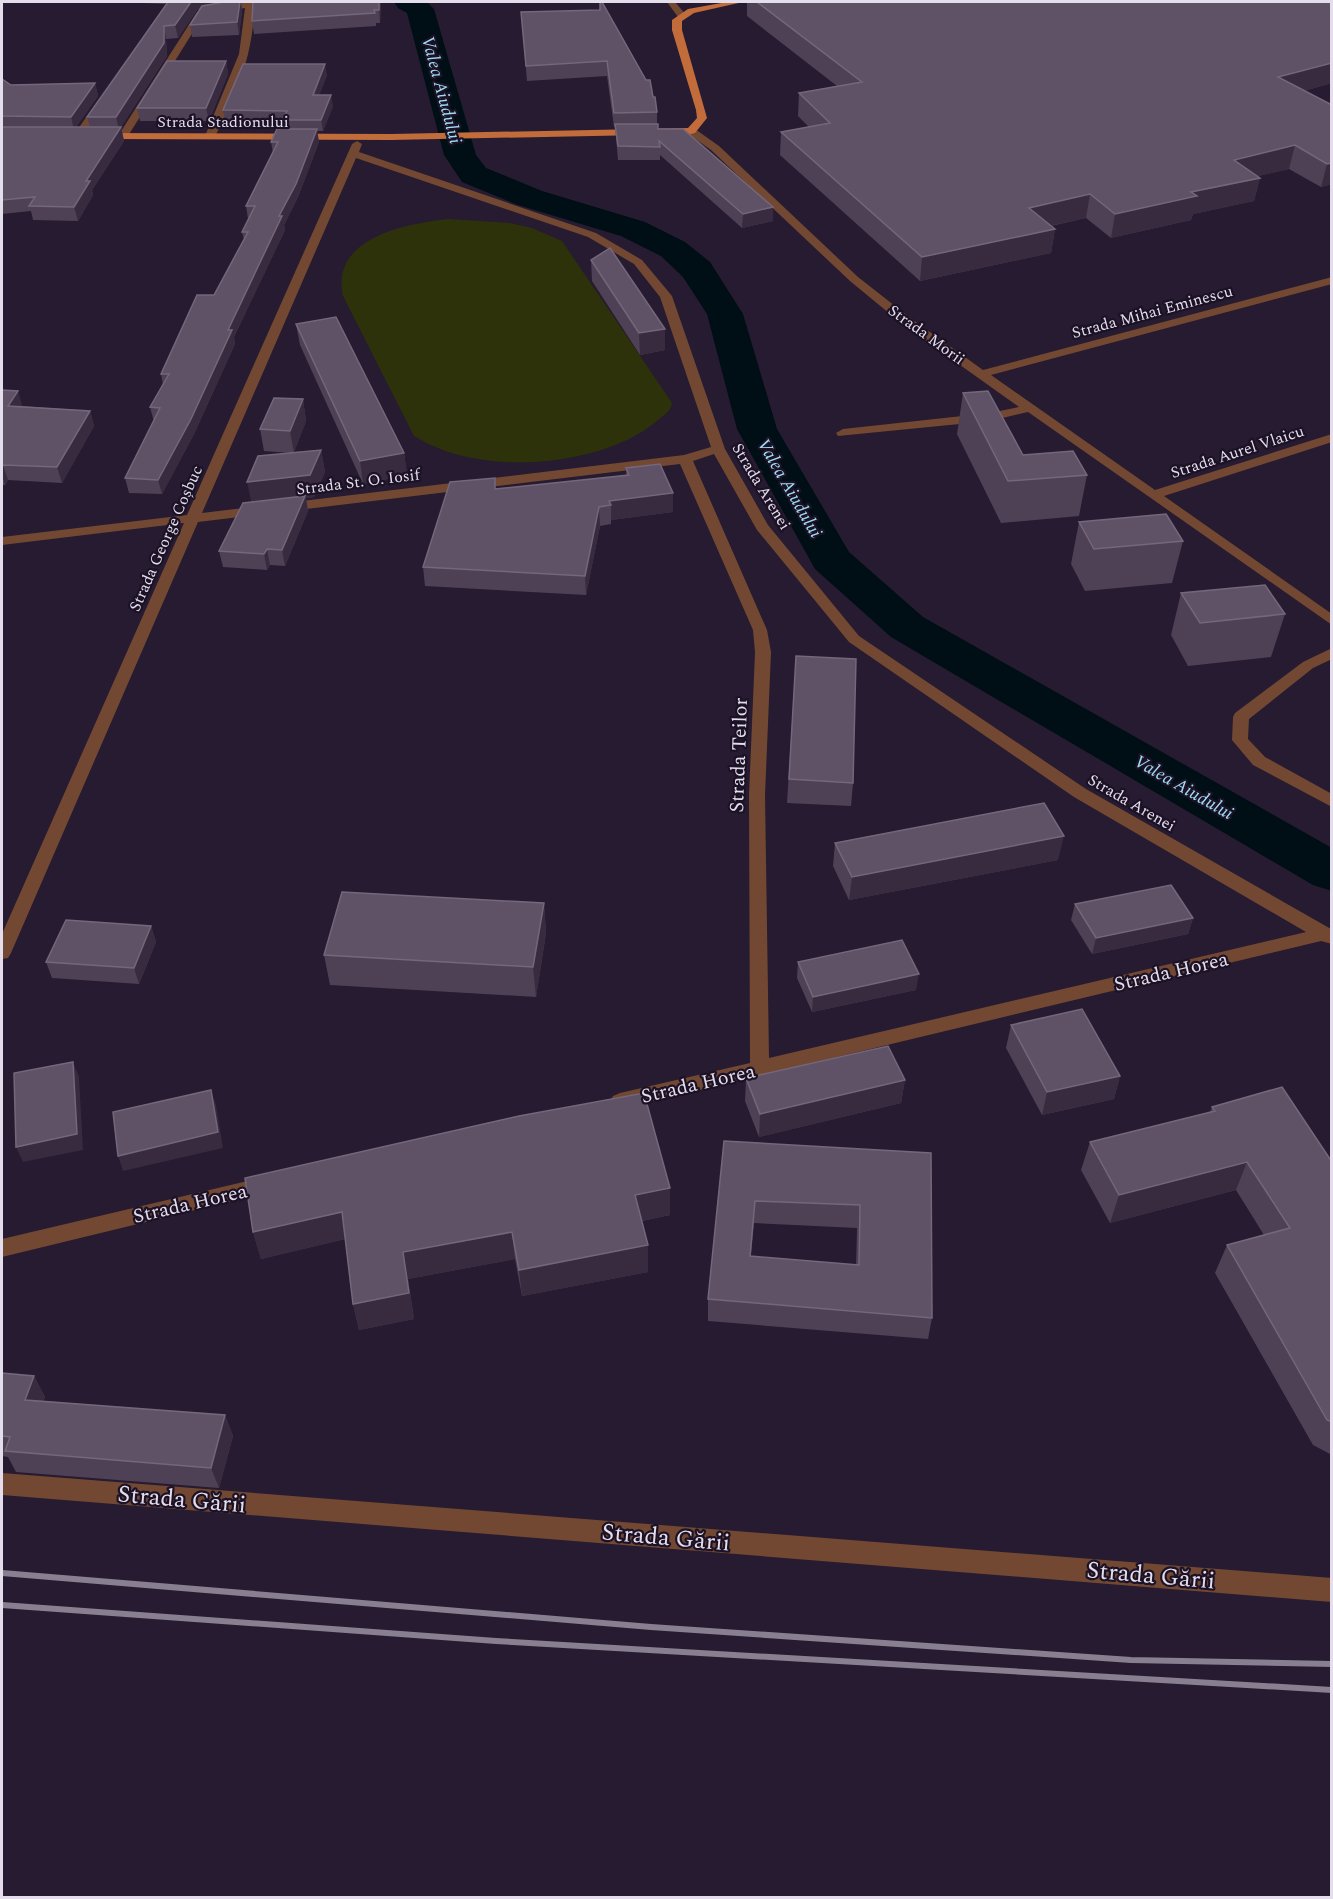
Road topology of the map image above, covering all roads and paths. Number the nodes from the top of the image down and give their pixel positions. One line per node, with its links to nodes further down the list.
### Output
1 (671, 2): 4 (street)
2 (739, 2): 4 (main road)
3 (250, 3): 8 (street); 9 (street)
4 (681, 15): 6 (main road)
5 (112, 88): 7 (street)
6 (691, 131): 10 (main road, Strada Stadionului); 13 (street, Strada Morii)
7 (75, 136): 8 (main road, Strada Stadionului)
8 (123, 136): 9 (main road, Strada Stadionului)
9 (210, 136): 10 (main road, Strada Stadionului)
10 (359, 136): 11 (street, Strada George Coșbuc)
11 (354, 154): 17 (street, Strada Arenei); 20 (street, Strada George Coșbuc)
12 (1332, 280): 13 (street, Strada Mihai Eminescu)
13 (981, 374): 14 (street, Strada Morii)
14 (1030, 408): 15 (street); 19 (street, Strada Morii)
15 (843, 433)
16 (1332, 438): 19 (street, Strada Aurel Vlaicu)
17 (718, 449): 18 (street, Strada St. O. Iosif); 25 (street, Strada Arenei)
18 (685, 459): 20 (street, Strada St. O. Iosif); 27 (street, Strada Teilor)
19 (1153, 495): 22 (street, Strada Morii)
20 (193, 520): 21 (street, Strada St. O. Iosif); 26 (street, Strada George Coșbuc)
21 (2, 542)
22 (1332, 621)
23 (1332, 653): 24 (street)
24 (1332, 802)
25 (1328, 937): 27 (street, Strada Horea)
26 (2, 953)
27 (760, 1068): 28 (street, Strada Horea)
28 (596, 1107)
29 (293, 1179): 30 (street, Strada Horea)
30 (2, 1248)
31 (2, 1484): 32 (street, Strada Gării)
32 (1332, 1590)

